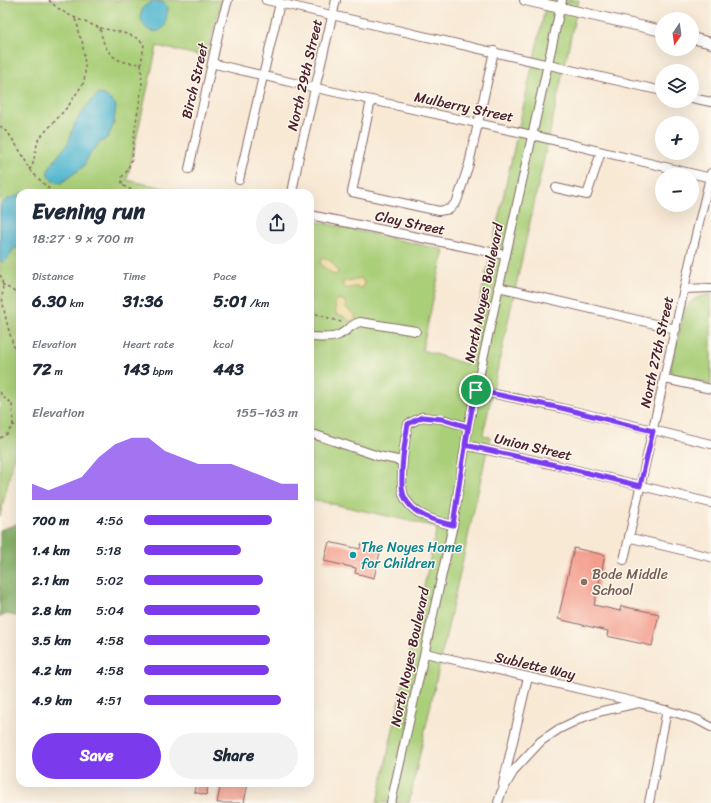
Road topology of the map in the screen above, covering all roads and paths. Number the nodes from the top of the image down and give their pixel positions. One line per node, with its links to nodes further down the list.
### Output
1 (49, 0): 9 (path)
2 (228, 0): 16 (street, Birch Street)
3 (266, 0): 6 (street)
4 (336, 0): 8 (street, North 29th Street)
5 (525, 0): 7 (main road)
6 (280, 3): 8 (street); 18 (street)
7 (562, 4): 11 (main road); 17 (street, North Noyes Boulevard)
8 (332, 15): 14 (street); 19 (street, North 29th Street)
9 (74, 17): 10 (path); 29 (path)
10 (100, 28): 15 (path); 15 (path)
11 (655, 29)
12 (699, 40): 13 (main road)
13 (711, 43)
14 (494, 52): 17 (street); 24 (street)
15 (141, 64): 34 (path)
16 (212, 64): 18 (street, Mulberry Street); 28 (street, Birch Street)
17 (548, 64): 20 (street); 26 (street, North Noyes Boulevard)
18 (263, 75): 19 (street, Mulberry Street); 31 (street)
19 (315, 88): 22 (street, Mulberry Street); 35 (street, North 29th Street)
20 (655, 89)
21 (699, 99): 23 (street)
22 (371, 100): 24 (street, Mulberry Street); 24 (street)
23 (711, 102)
24 (478, 123): 26 (street, Mulberry Street)
25 (0, 126): 29 (path)
26 (532, 135): 27 (street, Mulberry Street); 37 (street, North Noyes Boulevard)
27 (601, 152): 30 (street, Mulberry Street); 32 (street)
28 (189, 169)
29 (30, 170): 33 (path)
30 (711, 176): 42 (street, North 27th Street)
31 (239, 180)
32 (556, 188)
33 (48, 189)
34 (130, 189)
35 (293, 189)
36 (314, 216): 37 (street, Clay Street)
37 (505, 255): 40 (street, North Noyes Boulevard)
38 (0, 275): 39 (path)
39 (2, 283): 43 (path); 49 (path)
40 (498, 287): 46 (street); 52 (street, North Noyes Boulevard)
41 (711, 288): 42 (street)
42 (684, 289): 46 (street, North 27th Street)
43 (16, 292)
44 (314, 313): 45 (path)
45 (352, 326): 47 (street); 48 (street)
46 (676, 329): 50 (street, North 27th Street)
47 (416, 331)
48 (314, 337)
49 (16, 353)
50 (665, 379): 51 (street); 57 (street, North 27th Street)
51 (711, 389)
52 (476, 390): 56 (street, North Noyes Boulevard); 57 (street)
53 (0, 392): 54 (path)
54 (13, 425): 55 (path); 59 (path)
55 (16, 425)
56 (468, 427): 61 (street, North Noyes Boulevard); 62 (street)
57 (653, 431): 60 (street); 63 (street, North 27th Street)
58 (314, 433): 62 (street)
59 (0, 438)
60 (711, 444)
61 (465, 445): 63 (street, Union Street); 65 (street, North Noyes Boulevard)
62 (402, 461): 65 (street)
63 (640, 486): 64 (street, Union Street); 66 (street, North 27th Street)
64 (711, 502)
65 (453, 525): 69 (street, North Noyes Boulevard)
66 (629, 537): 67 (street); 68 (street, North 27th Street)
67 (711, 557)
68 (624, 560)
69 (425, 653): 70 (street, Sublette Way); 75 (street, North Noyes Boulevard)
70 (528, 677): 71 (street, Sublette Way); 74 (street)
71 (639, 703): 72 (street, Sublette Way); 74 (street)
72 (667, 710): 73 (street, Sublette Way); 77 (street)
73 (711, 727)
74 (501, 793): 76 (street)
75 (392, 803)
76 (498, 803)
77 (649, 803)

